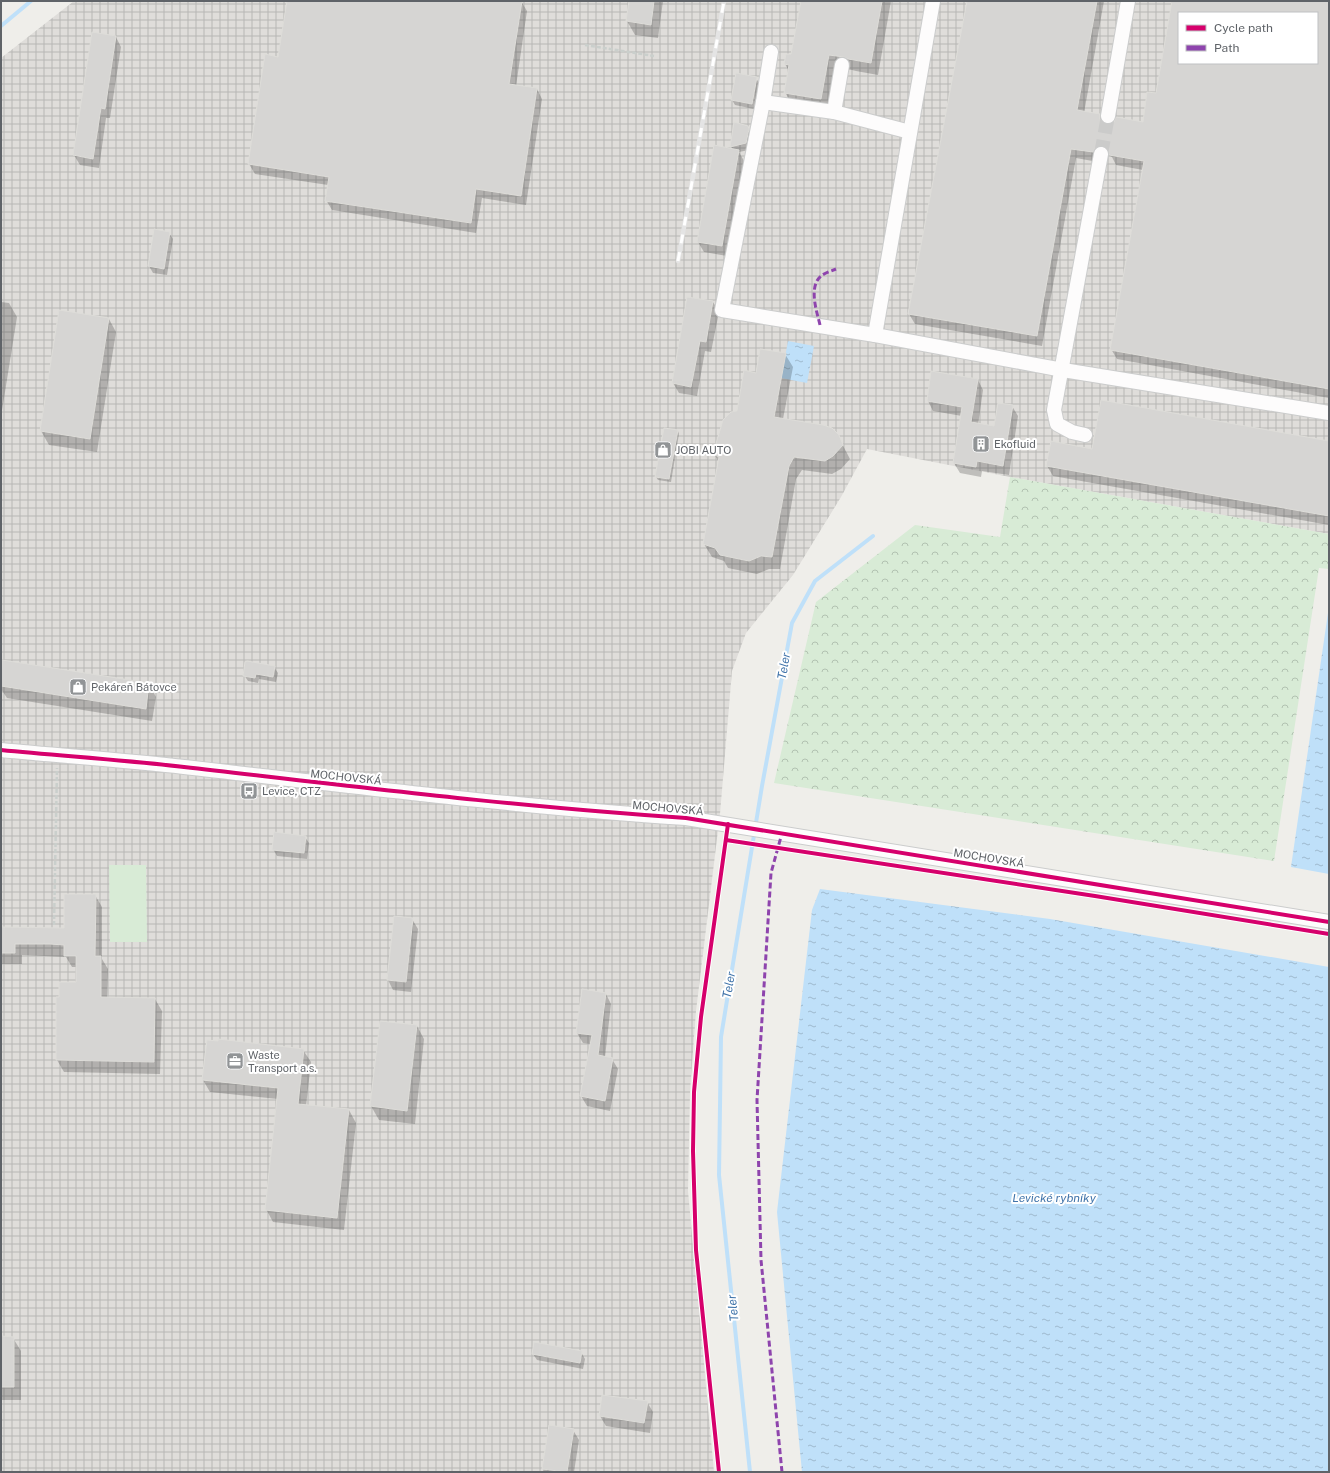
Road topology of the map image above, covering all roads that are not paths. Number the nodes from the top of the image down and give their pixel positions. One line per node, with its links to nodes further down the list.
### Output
1 (933, 1): 8 (street)
2 (1128, 1): 7 (street)
3 (771, 52): 5 (street)
4 (842, 65): 6 (street)
5 (763, 102): 6 (street); 10 (street)
6 (834, 112): 8 (street)
7 (1108, 116)
8 (910, 132): 10 (street)
9 (1101, 154): 11 (street)
10 (875, 335): 11 (street)
11 (1063, 370): 12 (street); 13 (street)
12 (1329, 414)
13 (1084, 435)
14 (1, 750): 15 (street, MOCHOVSKÁ)
15 (1329, 922)

